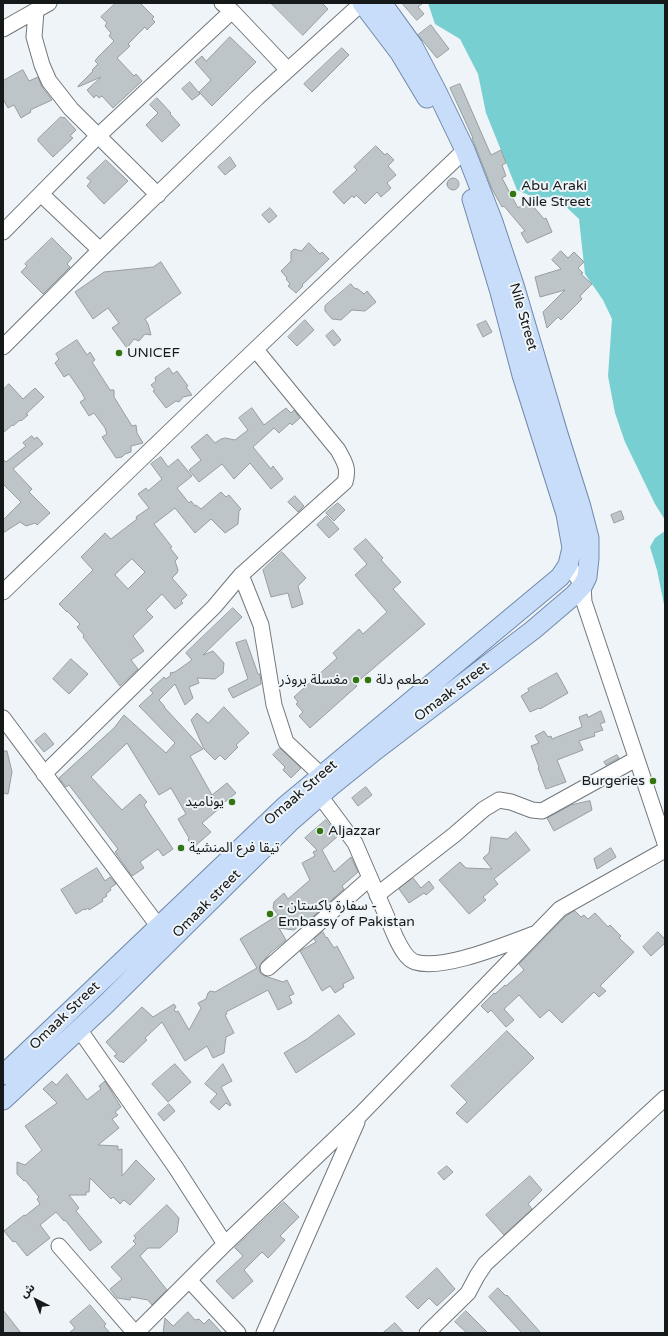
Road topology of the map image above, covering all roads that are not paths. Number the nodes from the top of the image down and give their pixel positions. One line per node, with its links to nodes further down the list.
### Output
1 (49, 3): 5 (street)
2 (362, 3): 7 (street); 9 (main road, Nile Street)
3 (382, 3): 9 (main road, Nile Street)
4 (227, 7): 7 (street); 8 (street)
5 (36, 11): 6 (street); 8 (street)
6 (3, 30)
7 (288, 70): 11 (street)
8 (98, 136): 10 (street); 11 (street)
9 (461, 154): 15 (street); 16 (main road, Nile Street); 18 (main road, Nile Street)
10 (41, 194): 12 (street); 13 (street)
11 (158, 195): 13 (street)
12 (3, 232)
13 (100, 250): 14 (street)
14 (3, 347)
15 (256, 350): 17 (street); 19 (street)
16 (564, 571): 18 (street); 24 (main road, Omaak Street)
17 (242, 575): 23 (street); 24 (street)
18 (583, 585): 20 (main road, Nile Street); 22 (street)
19 (3, 592)
20 (533, 630): 25 (main road, Omaak street)
21 (3, 718): 23 (street)
22 (636, 759): 26 (street); 29 (street)
23 (44, 774): 30 (street)
24 (320, 775): 30 (main road, Omaak Street)
25 (320, 796): 28 (street); 34 (main road, Omaak street)
26 (665, 843)
27 (665, 850): 31 (street)
28 (370, 878): 29 (street); 32 (street)
29 (377, 895): 31 (street)
30 (158, 927): 33 (main road, Omaak Street)
31 (537, 932): 39 (street)
32 (268, 968)
33 (91, 992): 34 (main road); 36 (main road, Omaak Street)
34 (104, 1005): 35 (main road, Omaak street)
35 (79, 1029): 38 (main road, Omaak street); 40 (street)
36 (3, 1075)
37 (665, 1098): 46 (street)
38 (3, 1100)
39 (361, 1114): 40 (street); 45 (street)
40 (225, 1244): 42 (street)
41 (59, 1246): 43 (street)
42 (190, 1281): 43 (street); 44 (street)
43 (136, 1333)
44 (238, 1333)
45 (264, 1333)
46 (427, 1333)

